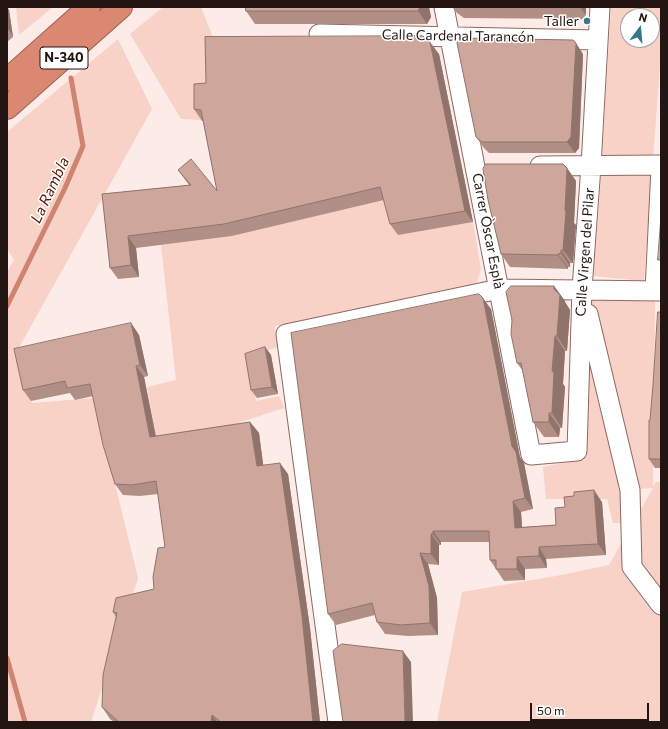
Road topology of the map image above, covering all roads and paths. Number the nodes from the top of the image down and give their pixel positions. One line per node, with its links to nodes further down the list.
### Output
1 (89, 7): 8 (highway, N-340)
2 (121, 7): 9 (highway, N-340)
3 (444, 7): 6 (street, Carrer Òscar Esplà)
4 (600, 7): 7 (street, Calle Virgen del Pilar)
5 (319, 34): 6 (street, Calle Cardenal Tarancón)
6 (450, 36): 7 (street, Calle Cardenal Tarancón); 14 (street, Carrer Òscar Esplà)
7 (597, 40): 11 (street, Calle Virgen del Pilar)
8 (7, 80)
9 (7, 108)
10 (661, 165): 11 (street)
11 (591, 166): 12 (street); 15 (street, Calle Virgen del Pilar)
12 (522, 167)
13 (661, 168): 16 (street)
14 (499, 289): 15 (street); 17 (street, Carrer Òscar Esplà); 19 (street)
15 (582, 290): 16 (street); 17 (street, Calle Virgen del Pilar); 18 (street)
16 (658, 291)
17 (531, 455)
18 (661, 605)
19 (338, 722)

